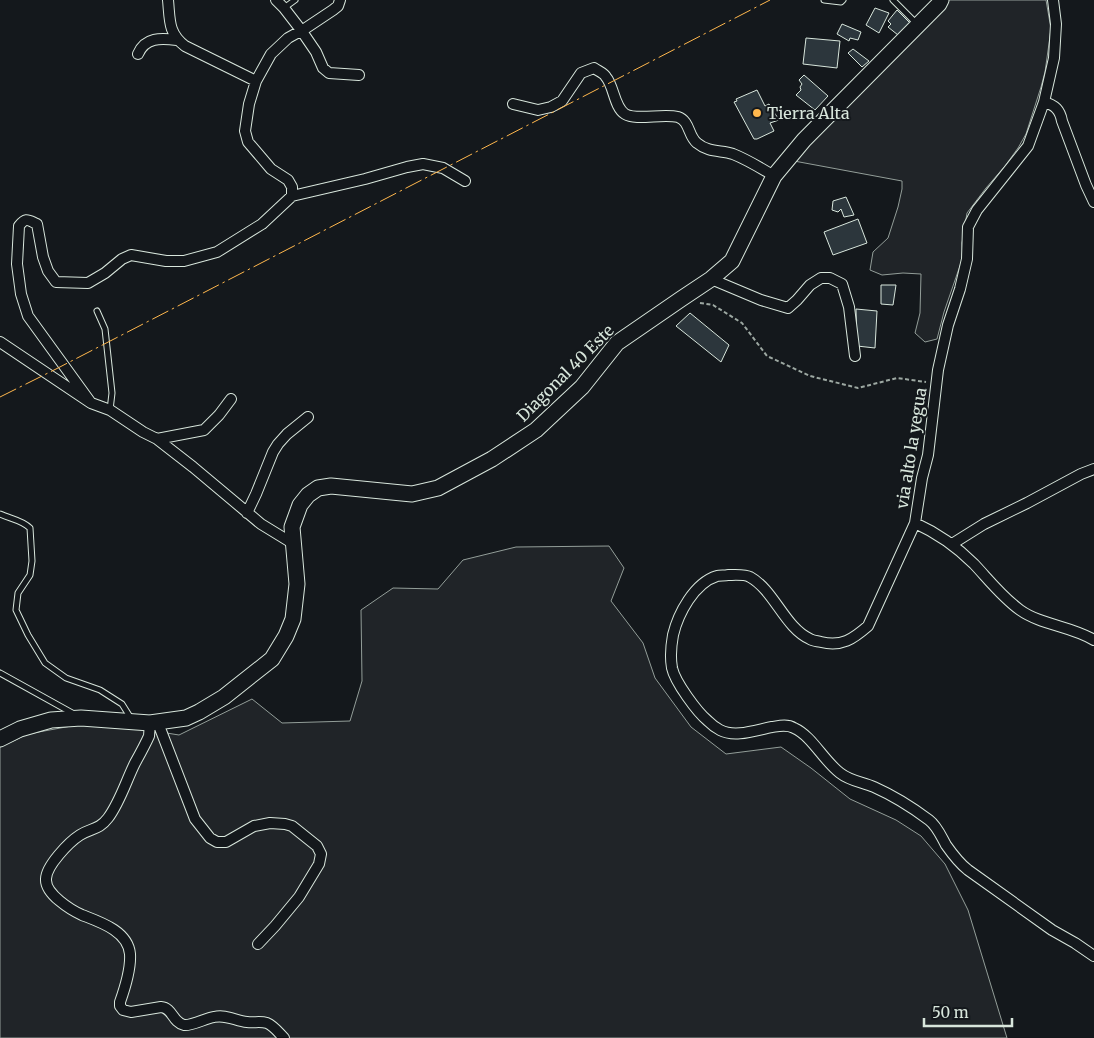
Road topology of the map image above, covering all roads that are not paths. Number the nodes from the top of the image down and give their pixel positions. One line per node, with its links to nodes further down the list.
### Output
1 (168, 0): 13 (street)
2 (276, 0): 10 (street)
3 (295, 0): 10 (lane)
4 (340, 0): 12 (street)
5 (824, 0): 6 (lane)
6 (843, 0)
7 (893, 0): 11 (lane)
8 (941, 0): 11 (street, Diagonal 40 Este)
9 (1053, 0): 17 (street, via alto la yegua)
10 (284, 8): 12 (street)
11 (918, 26): 19 (street, Diagonal 40 Este)
12 (301, 30): 15 (street); 16 (street)
13 (177, 40): 14 (street); 16 (street)
14 (138, 54)
15 (359, 75)
16 (256, 81): 21 (street)
17 (1044, 102): 22 (street); 35 (street, via alto la yegua)
18 (513, 104): 19 (street)
19 (774, 176): 23 (street, Diagonal 40 Este)
20 (465, 181): 21 (street)
21 (292, 196): 28 (street)
22 (1094, 202)
23 (711, 279): 26 (street); 36 (street, Diagonal 40 Este)
24 (97, 311): 29 (lane)
25 (0, 342): 28 (street)
26 (855, 356)
27 (231, 399): 31 (street)
28 (91, 403): 29 (street)
29 (110, 410): 31 (street)
30 (308, 417): 33 (street)
31 (157, 440): 33 (street)
32 (1094, 469): 37 (street)
33 (247, 512): 36 (street)
34 (0, 514): 41 (lane)
35 (915, 523): 37 (street); 45 (street, via alto la yegua)
36 (292, 542): 42 (street, Diagonal 40 Este)
37 (952, 544): 38 (street)
38 (1094, 640)
39 (0, 673): 40 (lane)
40 (81, 718): 41 (street, Diagonal 40 Este); 43 (street, Diagonal 40 Este)
41 (133, 722): 42 (street, Diagonal 40 Este)
42 (154, 723): 44 (street); 46 (street)
43 (0, 739)
44 (258, 944)
45 (1094, 956)
46 (284, 1038)

